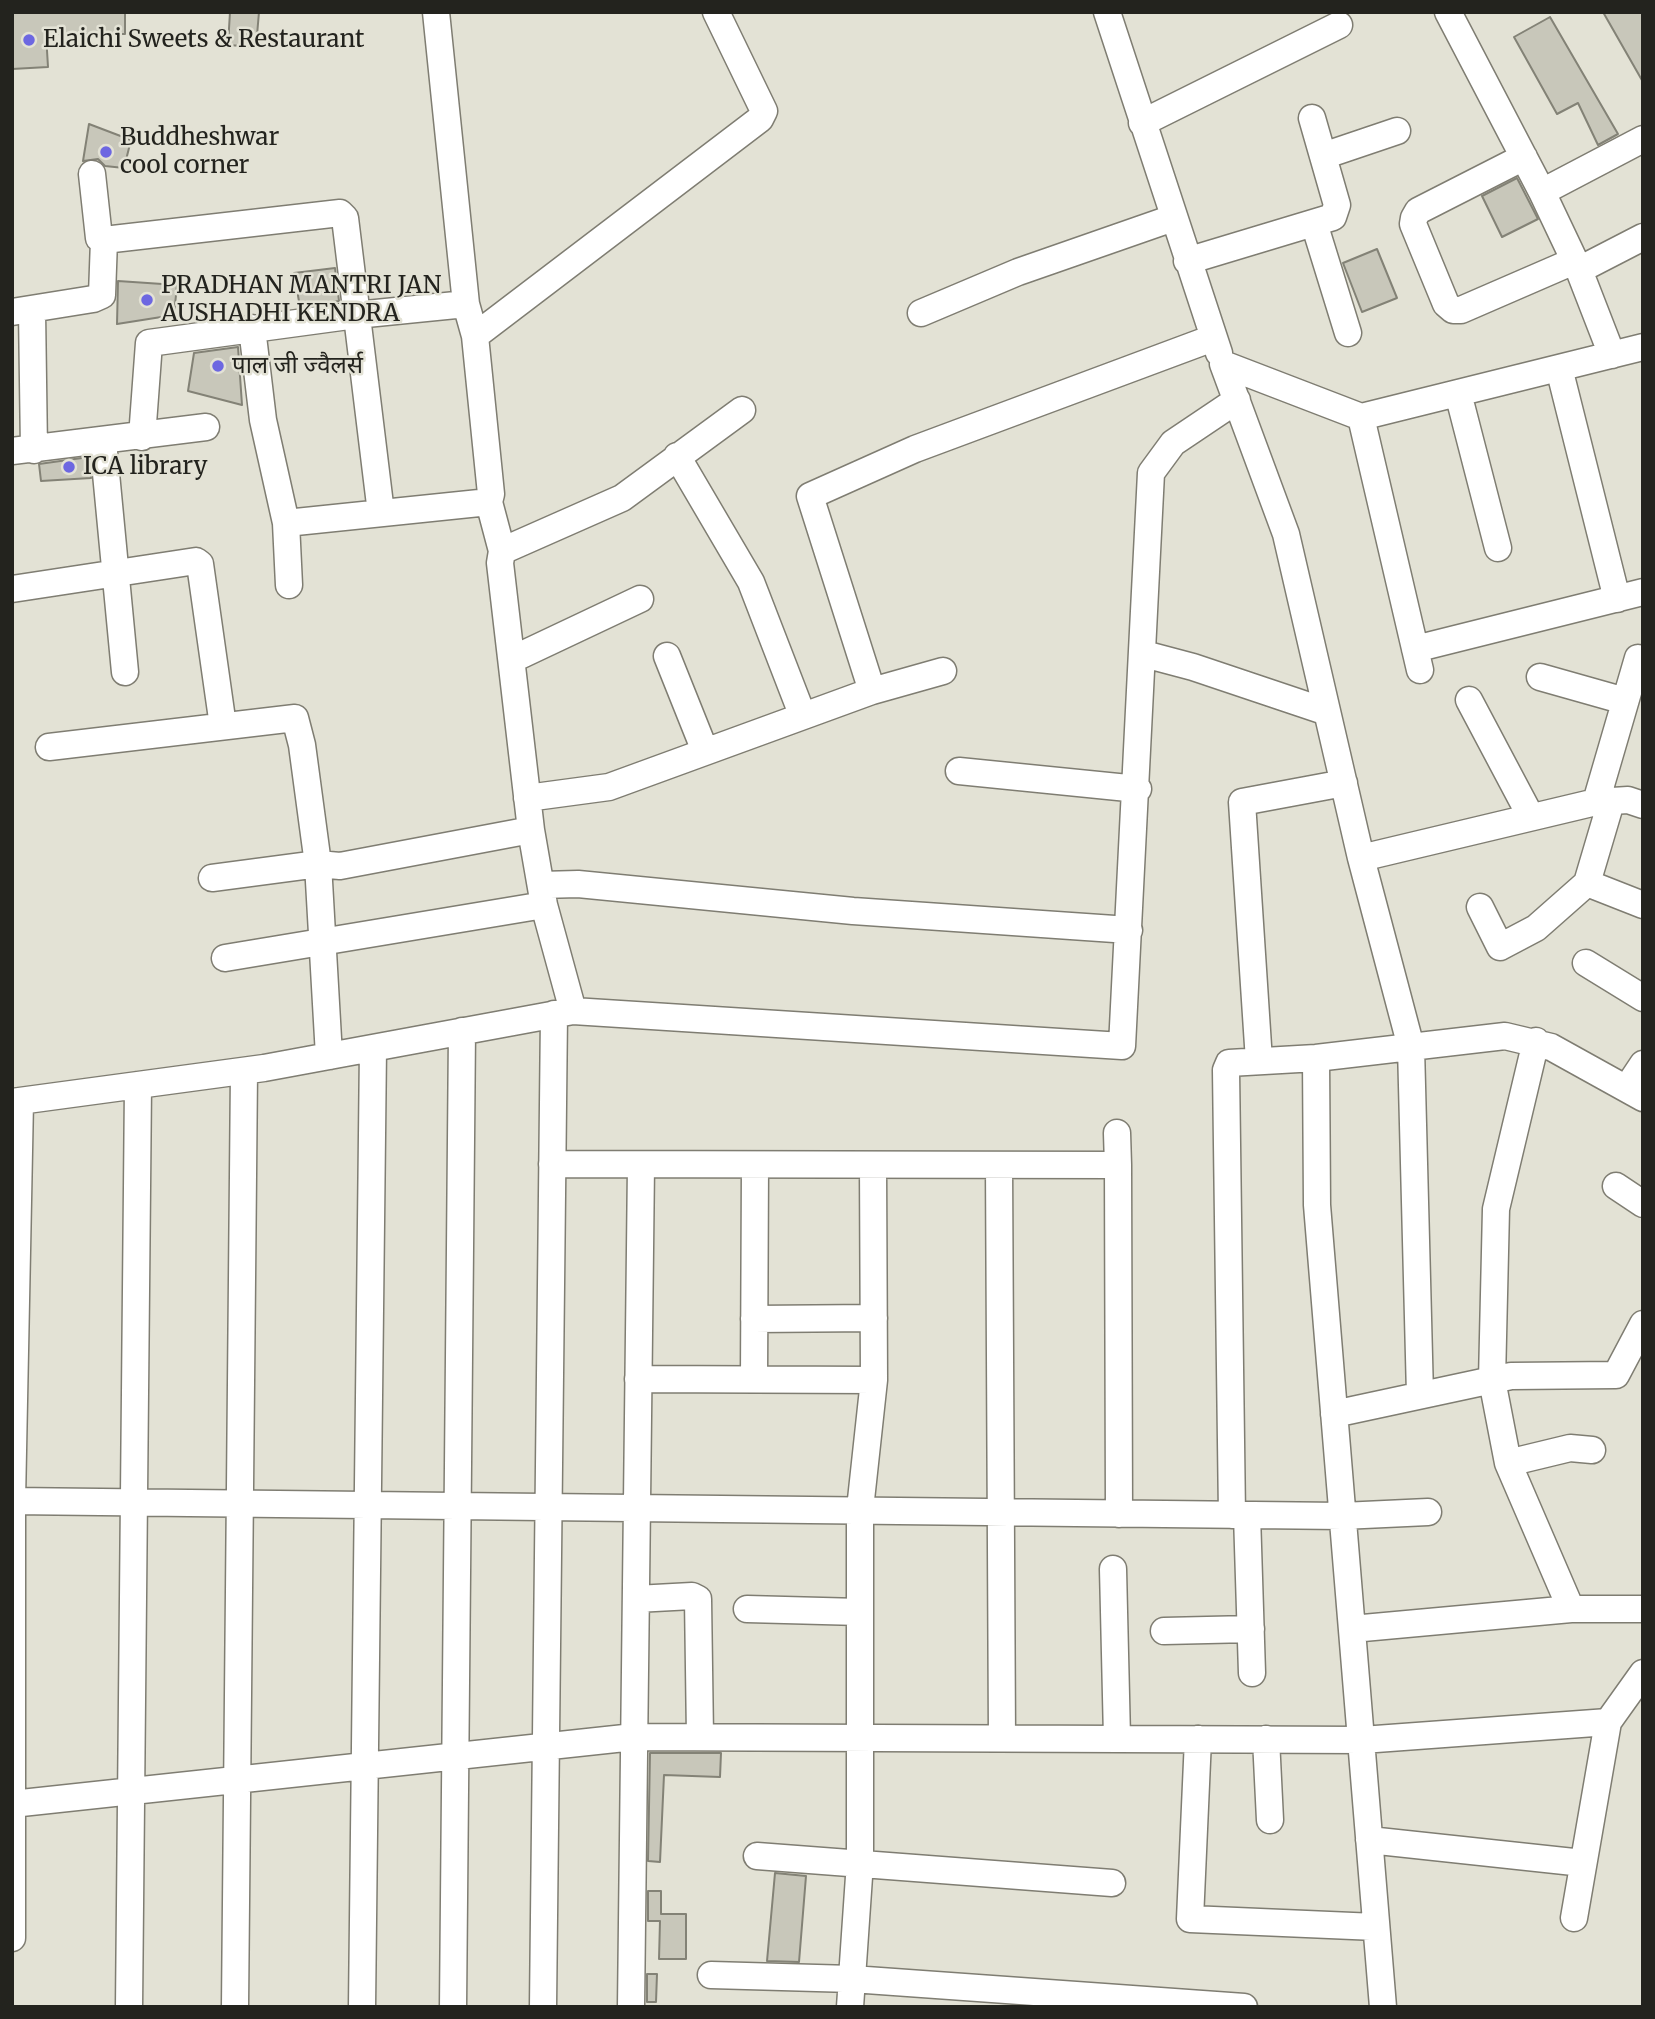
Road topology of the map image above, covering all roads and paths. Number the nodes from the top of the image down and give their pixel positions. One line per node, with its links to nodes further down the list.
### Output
1 (436, 12): 20 (street)
2 (716, 12): 26 (street)
3 (1107, 12): 7 (street)
4 (1448, 12): 11 (street)
5 (1339, 25): 7 (street)
6 (1312, 118): 10 (street)
7 (1142, 123): 14 (street)
8 (1398, 131): 10 (street)
9 (1643, 139): 13 (street)
10 (1323, 156): 15 (street)
11 (1524, 157): 13 (street); 19 (street)
12 (92, 174): 17 (street)
13 (1542, 192): 19 (street)
14 (1173, 218): 18 (street); 22 (street)
15 (1314, 223): 18 (street); 25 (street)
16 (1643, 237): 19 (street)
17 (104, 240): 21 (street); 23 (street)
18 (1187, 261): 27 (street)
19 (1577, 265): 29 (street)
20 (466, 304): 23 (street); 26 (street)
21 (22, 311): 39 (street)
22 (921, 313)
23 (356, 315): 24 (street); 42 (street)
24 (252, 328): 37 (street); 43 (street)
25 (1348, 333)
26 (475, 337): 41 (street)
27 (1213, 338): 30 (street); 59 (street)
28 (1643, 347): 29 (street)
29 (1612, 355): 31 (street)
30 (1223, 364): 33 (street); 35 (street)
31 (1559, 368): 32 (street); 51 (street)
32 (1458, 393): 35 (street); 44 (street)
33 (1237, 400): 52 (street); 62 (street)
34 (742, 410): 40 (street)
35 (1361, 417): 51 (street)
36 (206, 427): 37 (street)
37 (142, 437): 38 (street)
38 (103, 442): 39 (street); 46 (street)
39 (23, 450)
40 (677, 456): 45 (street); 63 (street)
41 (489, 502): 42 (street); 45 (street)
42 (381, 513): 43 (street)
43 (286, 523): 47 (street)
44 (1498, 548)
45 (502, 551): 54 (street)
46 (116, 572): 48 (street); 57 (street); 64 (street)
47 (289, 585)
48 (12, 590)
49 (1643, 592): 51 (street)
50 (640, 599): 54 (street)
51 (1617, 599)
52 (1144, 654): 62 (street); 69 (street)
53 (667, 656): 66 (street)
54 (513, 659): 70 (street)
55 (1637, 659): 61 (street)
56 (943, 671): 59 (street)
57 (125, 673)
58 (1539, 677): 61 (street)
59 (872, 691): 63 (street)
60 (1469, 700): 73 (street)
61 (1625, 701): 71 (street)
62 (1327, 712): 68 (street)
63 (802, 714): 66 (street)
64 (223, 726): 65 (street); 76 (street)
65 (49, 747)
66 (705, 751): 70 (street)
67 (958, 771): 69 (street)
68 (1343, 783): 75 (street); 94 (street)
69 (1138, 789): 82 (street)
70 (527, 798): 74 (street)
71 (1603, 802): 72 (street); 73 (street); 78 (street)
72 (1643, 805)
73 (1531, 817): 75 (street)
74 (531, 830): 76 (street); 79 (street)
75 (1361, 858): 90 (street)
76 (318, 864): 77 (street); 83 (street)
77 (212, 878)
78 (1587, 883): 80 (street); 81 (street)
79 (542, 895): 82 (street); 83 (street); 87 (street)
80 (1643, 905)
81 (1480, 908)
82 (1129, 930): 87 (street)
83 (324, 943): 84 (street); 92 (street)
84 (225, 958)
85 (1586, 962): 86 (street)
86 (1643, 998)
87 (564, 1012): 88 (street); 101 (street)
88 (462, 1031): 91 (street); 124 (street)
89 (1536, 1041): 90 (street); 98 (street); 115 (street)
90 (1411, 1047): 93 (street); 116 (street)
91 (373, 1048): 92 (street); 123 (street)
92 (329, 1056): 96 (street)
93 (1316, 1058): 94 (street); 117 (street)
94 (1259, 1061): 131 (street)
95 (1643, 1064): 98 (street)
96 (244, 1071): 97 (street); 122 (street)
97 (138, 1085): 99 (street); 121 (street)
98 (1635, 1093)
99 (16, 1102): 120 (street)
100 (1118, 1133): 106 (street)
101 (552, 1164): 102 (street); 125 (street)
102 (641, 1165): 103 (street); 112 (street)
103 (755, 1165): 104 (street); 110 (street)
104 (873, 1165): 105 (street); 109 (street)
105 (999, 1165): 106 (street); 129 (street)
106 (1118, 1165): 130 (street)
107 (1616, 1186): 108 (street)
108 (1643, 1203)
109 (874, 1318): 110 (street); 114 (street)
110 (754, 1319): 113 (street)
111 (1643, 1324): 115 (street)
112 (638, 1379): 113 (street); 126 (street)
113 (754, 1379): 114 (street)
114 (874, 1380): 127 (street)
115 (1492, 1380): 116 (street); 119 (street)
116 (1420, 1395): 117 (street)
117 (1334, 1414): 132 (street)
118 (1592, 1450): 119 (street)
119 (1508, 1463): 136 (street)
120 (12, 1501): 121 (street); 158 (street)
121 (134, 1502): 122 (street); 157 (street)
122 (240, 1503): 123 (street); 156 (street)
123 (368, 1505): 124 (street); 155 (street)
124 (458, 1506): 125 (street); 154 (street)
125 (548, 1507): 126 (street); 153 (street)
126 (637, 1508): 127 (street); 134 (street)
127 (860, 1509): 129 (street); 138 (street)
128 (1428, 1511): 132 (street)
129 (1001, 1512): 130 (street); 148 (street)
130 (1119, 1514): 131 (street)
131 (1240, 1515): 132 (street); 139 (street)
132 (1342, 1516): 140 (street)
133 (1113, 1569): 149 (street)
134 (636, 1599): 145 (street); 146 (street)
135 (747, 1609): 138 (street)
136 (1571, 1609): 137 (street); 140 (street)
137 (1643, 1609)
138 (860, 1612): 147 (street)
139 (1251, 1629): 141 (street); 142 (street)
140 (1352, 1629): 152 (street)
141 (1164, 1631)
142 (1252, 1673)
143 (1643, 1673): 144 (street)
144 (1608, 1721): 152 (street); 163 (street)
145 (634, 1737): 146 (street); 153 (street); 175 (street)
146 (700, 1737): 147 (street)
147 (860, 1737): 148 (street); 162 (street)
148 (1002, 1737): 149 (street)
149 (1117, 1738): 150 (street)
150 (1198, 1739): 151 (street); 166 (street)
151 (1266, 1739): 152 (street); 159 (street)
152 (1362, 1740): 160 (street)
153 (546, 1746): 154 (street); 174 (street)
154 (456, 1756): 155 (street); 173 (street)
155 (365, 1766): 156 (street); 172 (street)
156 (237, 1780): 157 (street); 171 (street)
157 (131, 1791): 158 (street); 170 (street)
158 (13, 1804): 167 (street)
159 (1270, 1820)
160 (1369, 1840): 163 (street); 166 (street)
161 (757, 1856): 162 (street)
162 (860, 1862): 164 (street); 169 (street)
163 (1583, 1863): 165 (street)
164 (1112, 1884)
165 (1574, 1918)
166 (1376, 1927): 178 (street)
167 (12, 1938)
168 (711, 1975): 169 (street)
169 (852, 1979): 176 (street); 177 (street)
170 (129, 2007)
171 (235, 2007)
172 (362, 2007)
173 (453, 2007)
174 (543, 2007)
175 (631, 2007)
176 (850, 2007)
177 (1244, 2007)
178 (1383, 2007)

